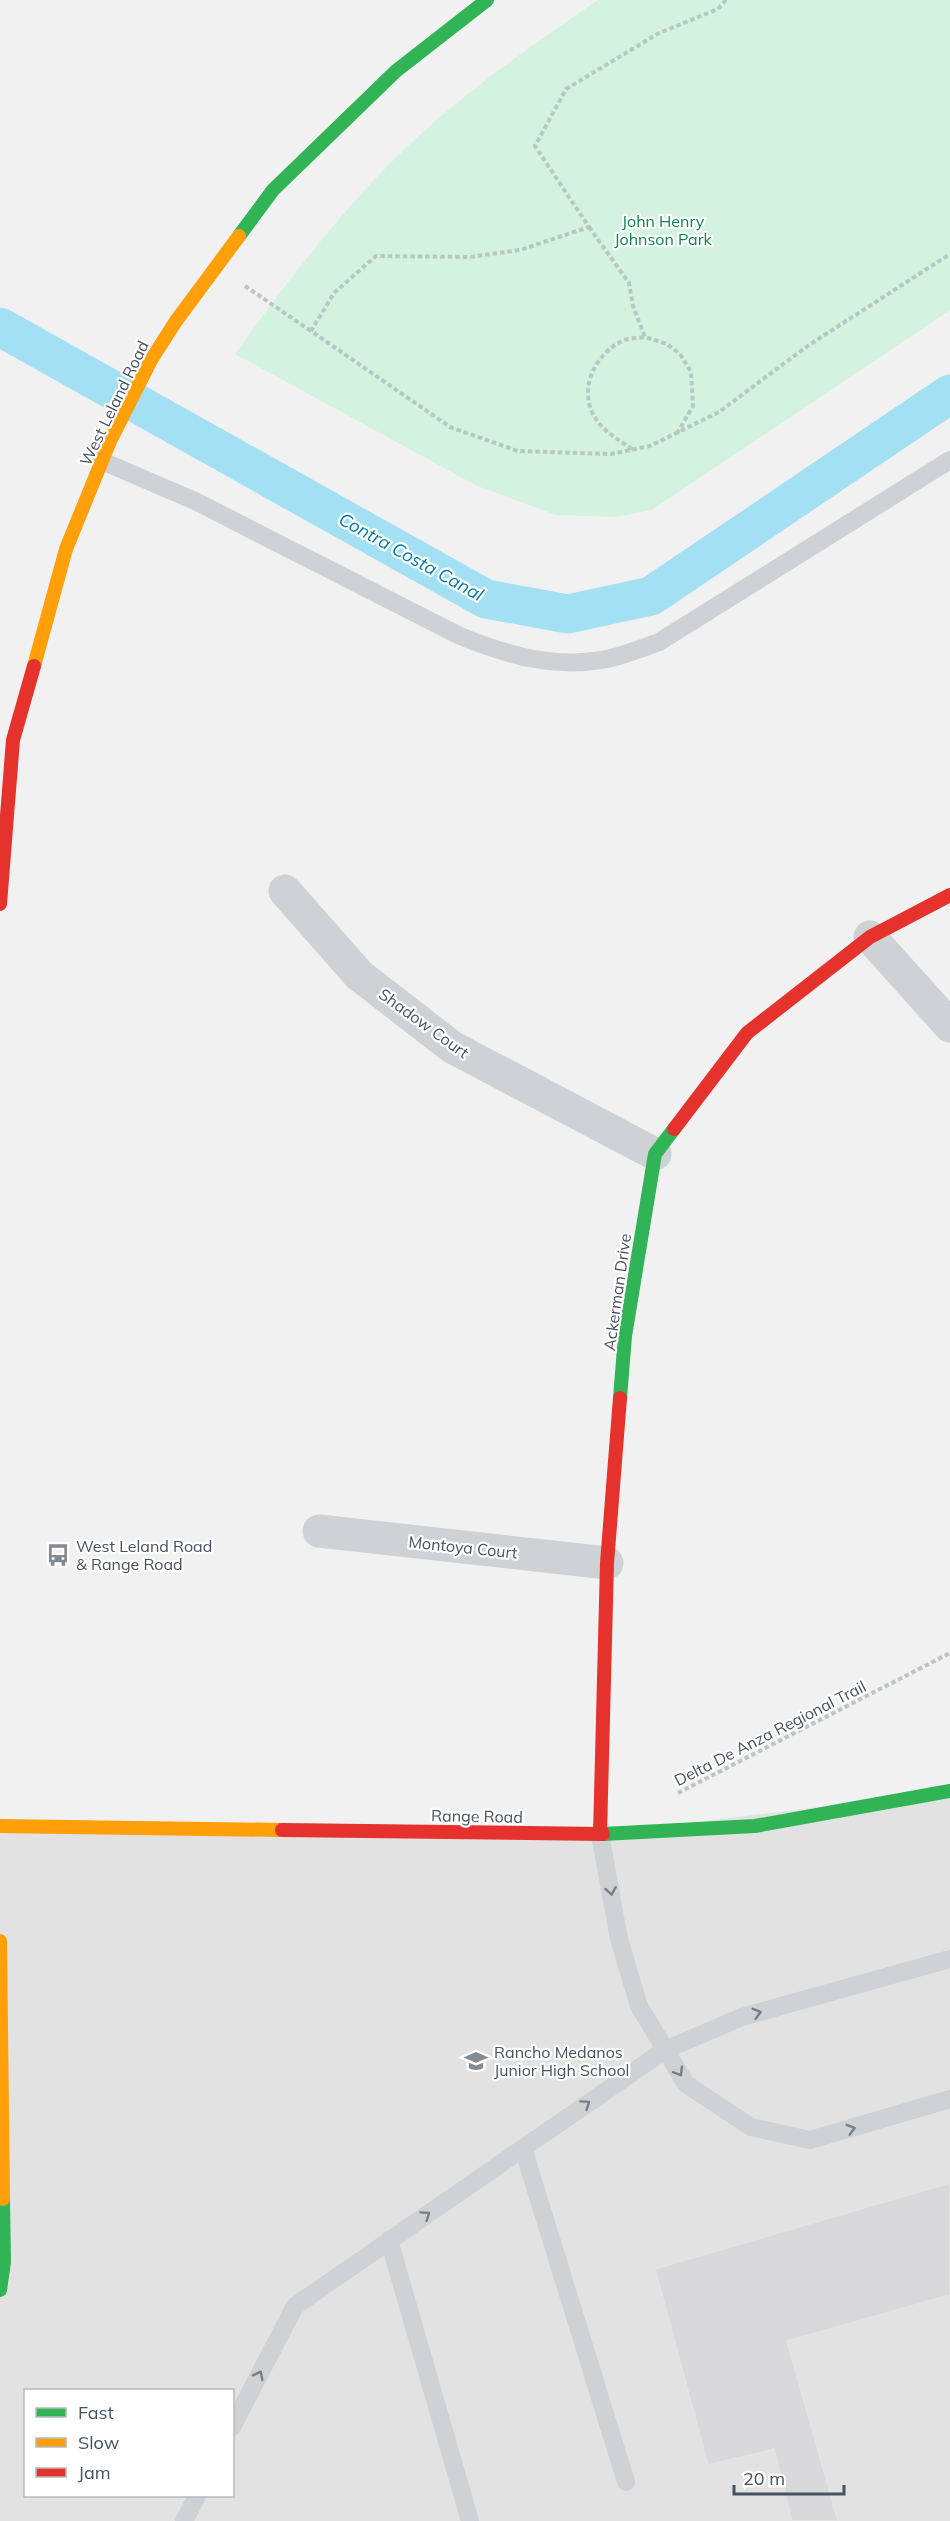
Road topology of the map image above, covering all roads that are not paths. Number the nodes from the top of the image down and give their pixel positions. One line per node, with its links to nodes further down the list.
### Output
1 (487, 0): 3 (street, West Leland Road)
2 (950, 460): 3 (lane)
3 (102, 461): 6 (street, West Leland Road)
4 (285, 891): 9 (street, Shadow Court)
5 (950, 895): 7 (street, Ackerman Drive)
6 (0, 904)
7 (870, 937): 8 (street); 9 (street, Ackerman Drive)
8 (950, 1026)
9 (655, 1154): 11 (street, Ackerman Drive)
10 (320, 1531): 11 (street, Montoya Court)
11 (607, 1563): 14 (street, Ackerman Drive)
12 (950, 1791): 14 (street, Range Road)
13 (0, 1826): 14 (street, Range Road)
14 (600, 1834): 17 (lane, one-way to 17)
15 (0, 1941): 21 (street)
16 (950, 1959): 17 (lane, one-way to 16)
17 (665, 2050): 18 (lane, one-way to 18); 19 (lane, one-way to 17)
18 (950, 2099)
19 (523, 2148): 20 (lane, one-way to 19); 23 (lane)
20 (389, 2240): 22 (lane, one-way to 20); 26 (lane)
21 (0, 2290)
22 (234, 2423)
23 (626, 2482)
24 (196, 2497): 25 (lane)
25 (184, 2521)
26 (470, 2521)

